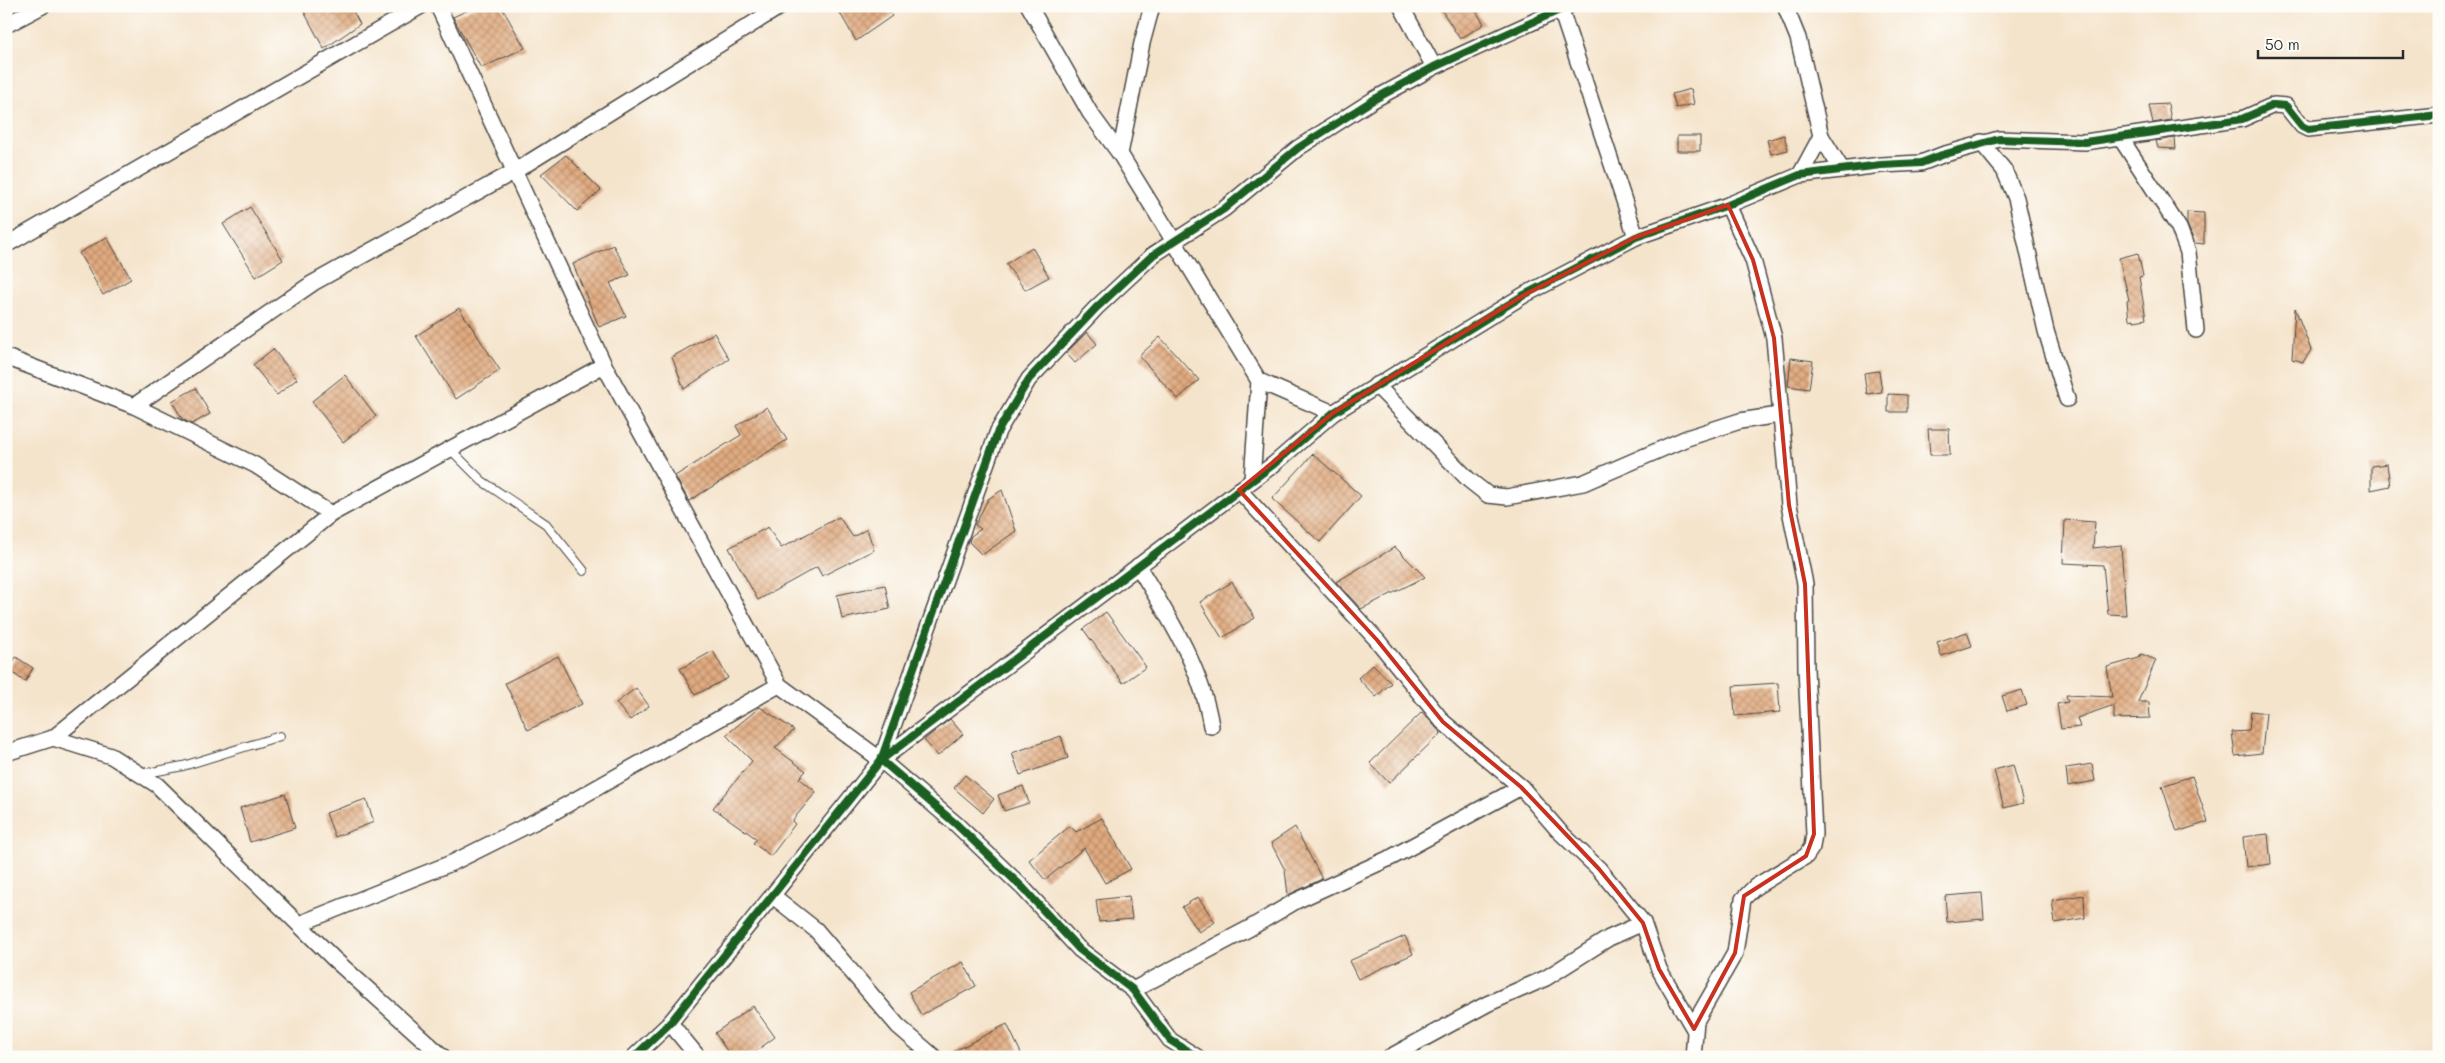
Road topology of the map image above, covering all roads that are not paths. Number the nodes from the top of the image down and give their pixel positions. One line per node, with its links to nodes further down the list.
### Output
1 (421, 6): 23 (street)
2 (438, 6): 17 (street)
3 (781, 6): 17 (street)
4 (1029, 6): 16 (street)
5 (1152, 6): 16 (street)
6 (1401, 6): 11 (street)
7 (1785, 6): 13 (street)
8 (38, 7): 10 (street)
9 (1565, 8): 11 (street); 21 (street)
10 (6, 25)
11 (1434, 67): 22 (street)
12 (2439, 115): 14 (street)
13 (1821, 136): 18 (street); 19 (street)
14 (2120, 137): 15 (street); 24 (street)
15 (1982, 142): 18 (street); 29 (street)
16 (1120, 154): 22 (street)
17 (515, 170): 26 (street); 30 (street)
18 (1842, 170): 19 (street)
19 (1800, 174): 20 (street)
20 (1728, 206): 21 (street); 32 (street)
21 (1636, 237): 28 (street)
22 (1176, 243): 27 (street); 44 (street)
23 (6, 245)
24 (2196, 330)
25 (6, 357): 30 (street)
26 (604, 365): 33 (street); 39 (street)
27 (1259, 381): 31 (street); 34 (street)
28 (1376, 385): 31 (street); 32 (street)
29 (2067, 398)
30 (134, 406): 36 (street)
31 (1333, 413): 34 (street)
32 (1779, 415): 52 (street)
33 (450, 450): 36 (street); 38 (lane)
34 (1252, 480): 35 (street)
35 (1239, 490): 37 (street); 46 (street)
36 (331, 514): 42 (street)
37 (1138, 566): 40 (street); 44 (street)
38 (584, 571)
39 (779, 685): 44 (street); 49 (street)
40 (1211, 726)
41 (280, 736): 45 (lane)
42 (53, 738): 43 (street); 45 (street)
43 (6, 753)
44 (881, 760): 47 (street); 50 (street)
45 (140, 774): 49 (street)
46 (1521, 787): 48 (street); 50 (street)
47 (773, 896): 51 (street); 56 (street)
48 (1643, 923): 52 (street); 58 (street)
49 (299, 924): 53 (street)
50 (1133, 990): 57 (street)
51 (670, 1023): 54 (street); 55 (street)
52 (1694, 1029): 59 (street)
53 (443, 1057)
54 (634, 1057)
55 (698, 1057)
56 (934, 1057)
57 (1197, 1057)
58 (1390, 1057)
59 (1693, 1057)

